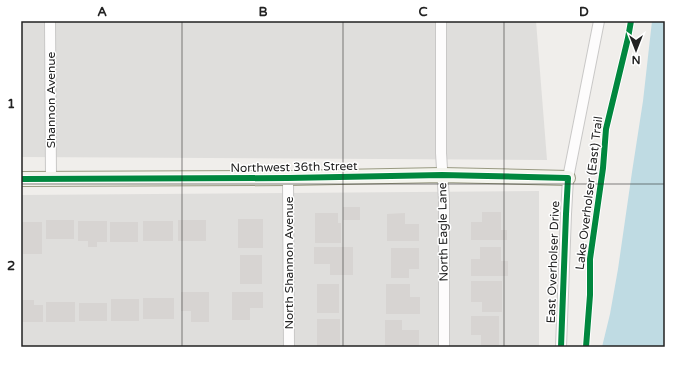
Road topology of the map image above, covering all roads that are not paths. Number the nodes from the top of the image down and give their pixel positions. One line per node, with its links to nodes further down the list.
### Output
1 (50, 21): 7 (street, Shannon Avenue)
2 (441, 21): 4 (street, North Eagle Lane)
3 (599, 21): 6 (street, East Overholser Drive)
4 (442, 175): 5 (street, Northwest 36th Street); 6 (street, Northwest 36th Street); 10 (street, North Eagle Lane)
5 (288, 178): 7 (street, Northwest 36th Street); 9 (street, North Shannon Avenue)
6 (568, 178): 11 (street, East Overholser Drive)
7 (51, 179): 8 (street, Northwest 36th Street)
8 (21, 180)
9 (289, 347)
10 (444, 347)
11 (561, 347)

